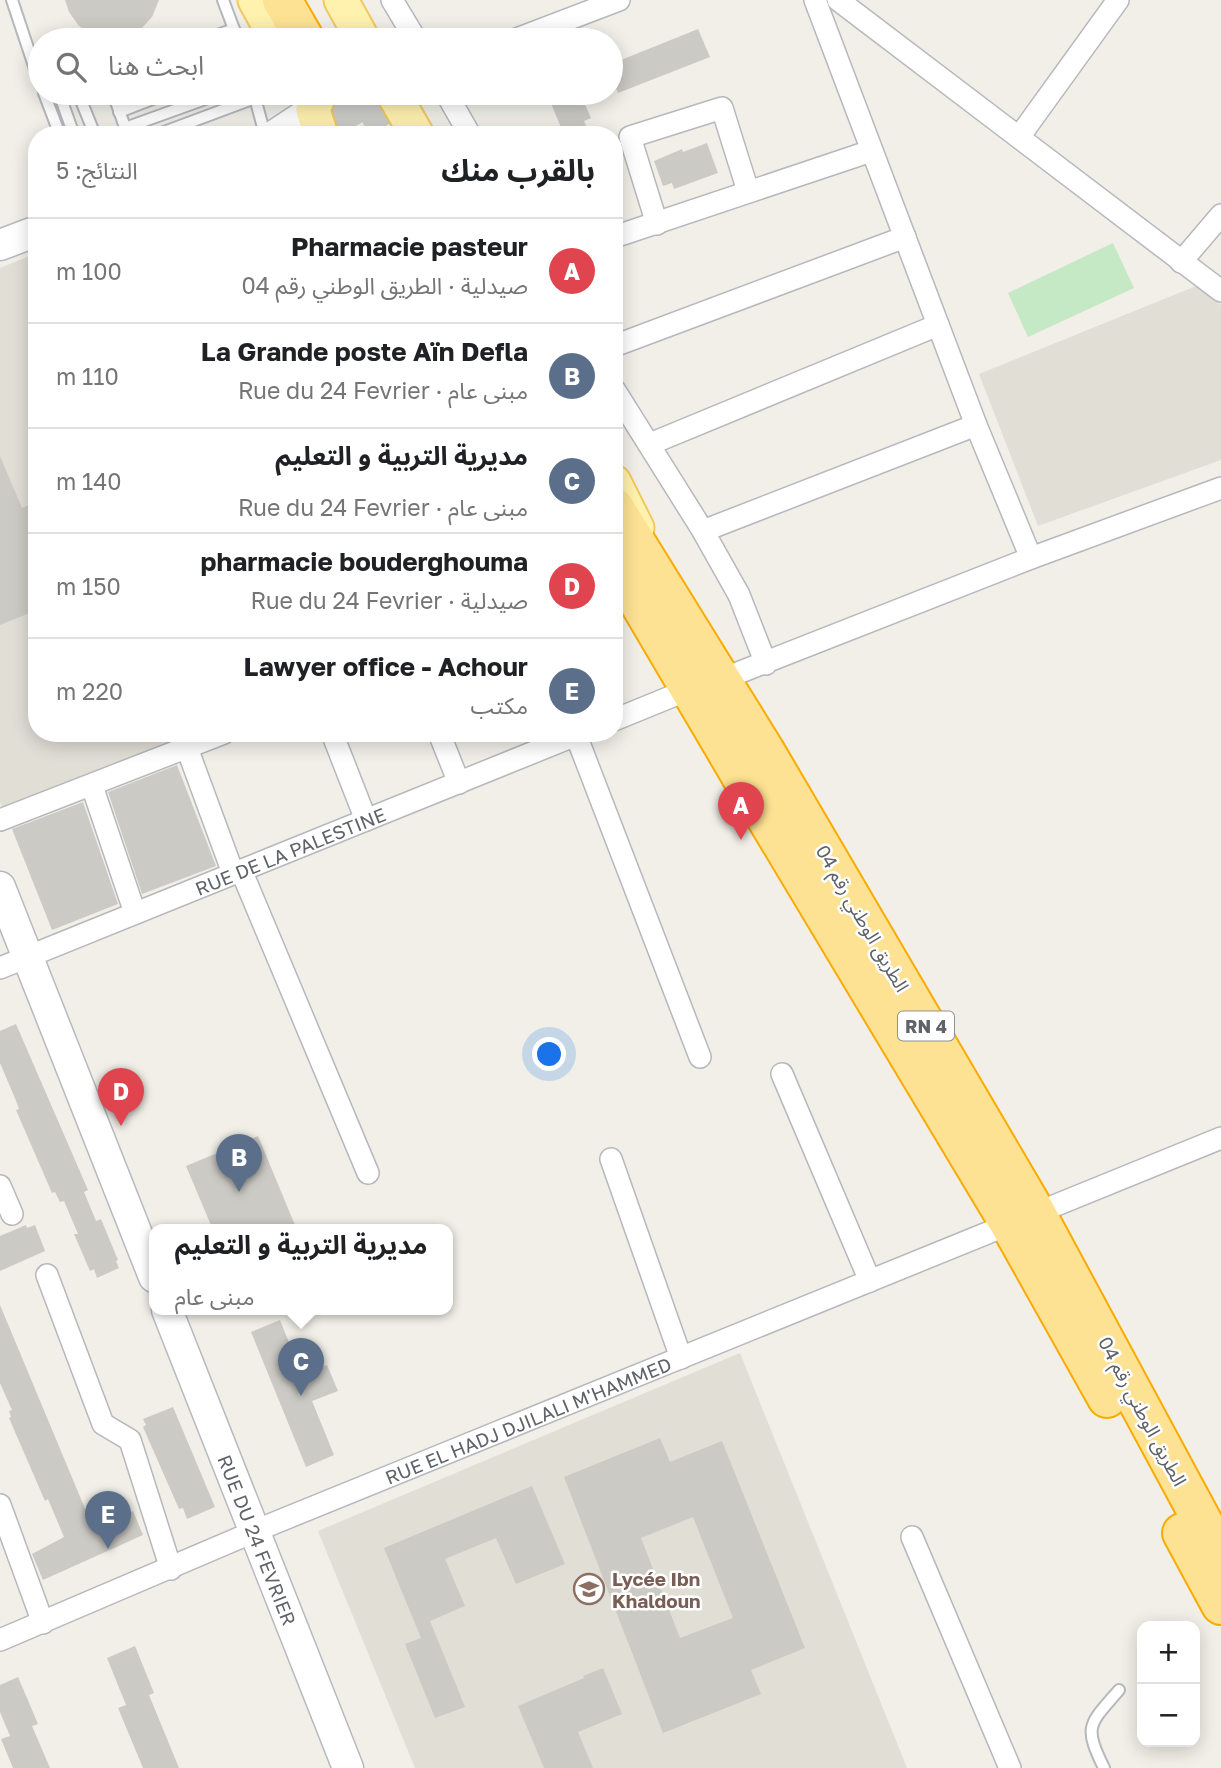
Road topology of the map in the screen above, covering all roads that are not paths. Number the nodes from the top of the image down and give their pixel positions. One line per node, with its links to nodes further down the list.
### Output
1 (12, 0): 19 (lane)
2 (223, 0): 12 (lane)
3 (255, 0): 13 (main road)
4 (282, 0): 14 (highway)
5 (312, 0): 15 (highway)
6 (341, 0): 16 (main road)
7 (392, 0): 17 (street)
8 (619, 0): 18 (street)
9 (815, 0): 43 (street)
10 (838, 0): 42 (street)
11 (1118, 0): 42 (street)
12 (233, 28)
13 (270, 28)
14 (299, 28)
15 (328, 28)
16 (356, 28)
17 (409, 28)
18 (546, 28)
19 (28, 52)
20 (49, 105): 31 (lane)
21 (63, 105): 32 (lane)
22 (84, 105): 33 (lane)
23 (117, 105): 34 (lane)
24 (193, 105): 35 (lane)
25 (231, 105): 36 (lane)
26 (257, 105): 37 (lane)
27 (396, 105): 39 (main road)
28 (400, 105): 40 (main road)
29 (453, 105): 41 (street)
30 (315, 107): 38 (street)
31 (57, 126)
32 (71, 126)
33 (92, 126)
34 (125, 126)
35 (142, 126)
36 (179, 126)
37 (262, 126)
38 (288, 126)
39 (393, 126)
40 (412, 126)
41 (465, 126)
42 (1019, 137): 51 (street)
43 (871, 151): 44 (street); 49 (street)
44 (748, 191): 46 (street); 46 (street)
45 (1221, 215): 51 (street)
46 (657, 224): 48 (street)
47 (28, 234): 50 (street)
48 (623, 234)
49 (905, 237): 53 (street); 54 (street)
50 (0, 245)
51 (1181, 262): 52 (street)
52 (1221, 291)
53 (938, 325): 56 (street); 57 (street)
54 (623, 343)
55 (623, 403): 57 (street)
56 (976, 425): 61 (street); 62 (street)
57 (650, 444): 61 (street)
58 (1221, 488): 62 (street)
59 (623, 501): 64 (main road, RN 4)
60 (623, 522): 64 (highway, الطريق الوطني رقم 04 / RN 4)
61 (703, 531): 65 (street)
62 (1031, 558): 65 (street)
63 (623, 578): 66 (highway, الطريق الوطني رقم 04 / RN 4)
64 (668, 594): 66 (highway, الطريق الوطني رقم 04 / RN 4)
65 (766, 664): 66 (street)
66 (705, 685): 67 (street); 89 (highway, الطريق الوطني رقم 04 / RN 4)
67 (623, 717)
68 (202, 742): 73 (street)
69 (336, 742): 77 (street)
70 (443, 742): 74 (street)
71 (559, 742): 74 (street, RUE DE LA PALESTINE)
72 (582, 742): 83 (street)
73 (187, 748): 75 (street); 78 (street)
74 (459, 783): 77 (street, RUE DE LA PALESTINE)
75 (92, 786): 76 (street); 80 (street)
76 (0, 820)
77 (366, 820): 78 (street, RUE DE LA PALESTINE)
78 (237, 871): 80 (street, RUE DE LA PALESTINE); 87 (street)
79 (0, 887): 81 (street)
80 (135, 913): 81 (street, RUE DE LA PALESTINE)
81 (29, 957): 82 (street, RUE DE LA PALESTINE); 91 (street)
82 (0, 968)
83 (700, 1057)
84 (782, 1074): 93 (street)
85 (1221, 1138): 89 (street, RUE EL HADJ DJILALI M'HAMMED)
86 (611, 1159): 95 (street)
87 (368, 1173)
88 (0, 1186): 90 (street)
89 (1034, 1213): 93 (street, RUE EL HADJ DJILALI M'HAMMED); 100 (highway, الطريق الوطني رقم 04 / RN 4); 102 (highway, الطريق الوطني رقم 04 / RN 4)
90 (12, 1214)
91 (149, 1264)
92 (47, 1275): 101 (street)
93 (870, 1281): 95 (street, RUE EL HADJ DJILALI M'HAMMED)
94 (169, 1315): 98 (street, RUE DU 24 FEVRIER)
95 (681, 1358): 98 (street, RUE EL HADJ DJILALI M'HAMMED)
96 (0, 1505): 97 (street)
97 (5, 1532): 103 (street)
98 (254, 1532): 101 (street, RUE EL HADJ DJILALI M'HAMMED); 106 (street, RUE DU 24 FEVRIER)
99 (912, 1537): 107 (street)
100 (1221, 1556)
101 (171, 1569): 103 (street, RUE EL HADJ DJILALI M'HAMMED)
102 (1221, 1605)
103 (43, 1623): 104 (street, RUE EL HADJ DJILALI M'HAMMED)
104 (0, 1640)
105 (1119, 1690): 108 (lane)
106 (348, 1768)
107 (1010, 1768)
108 (1104, 1768)

